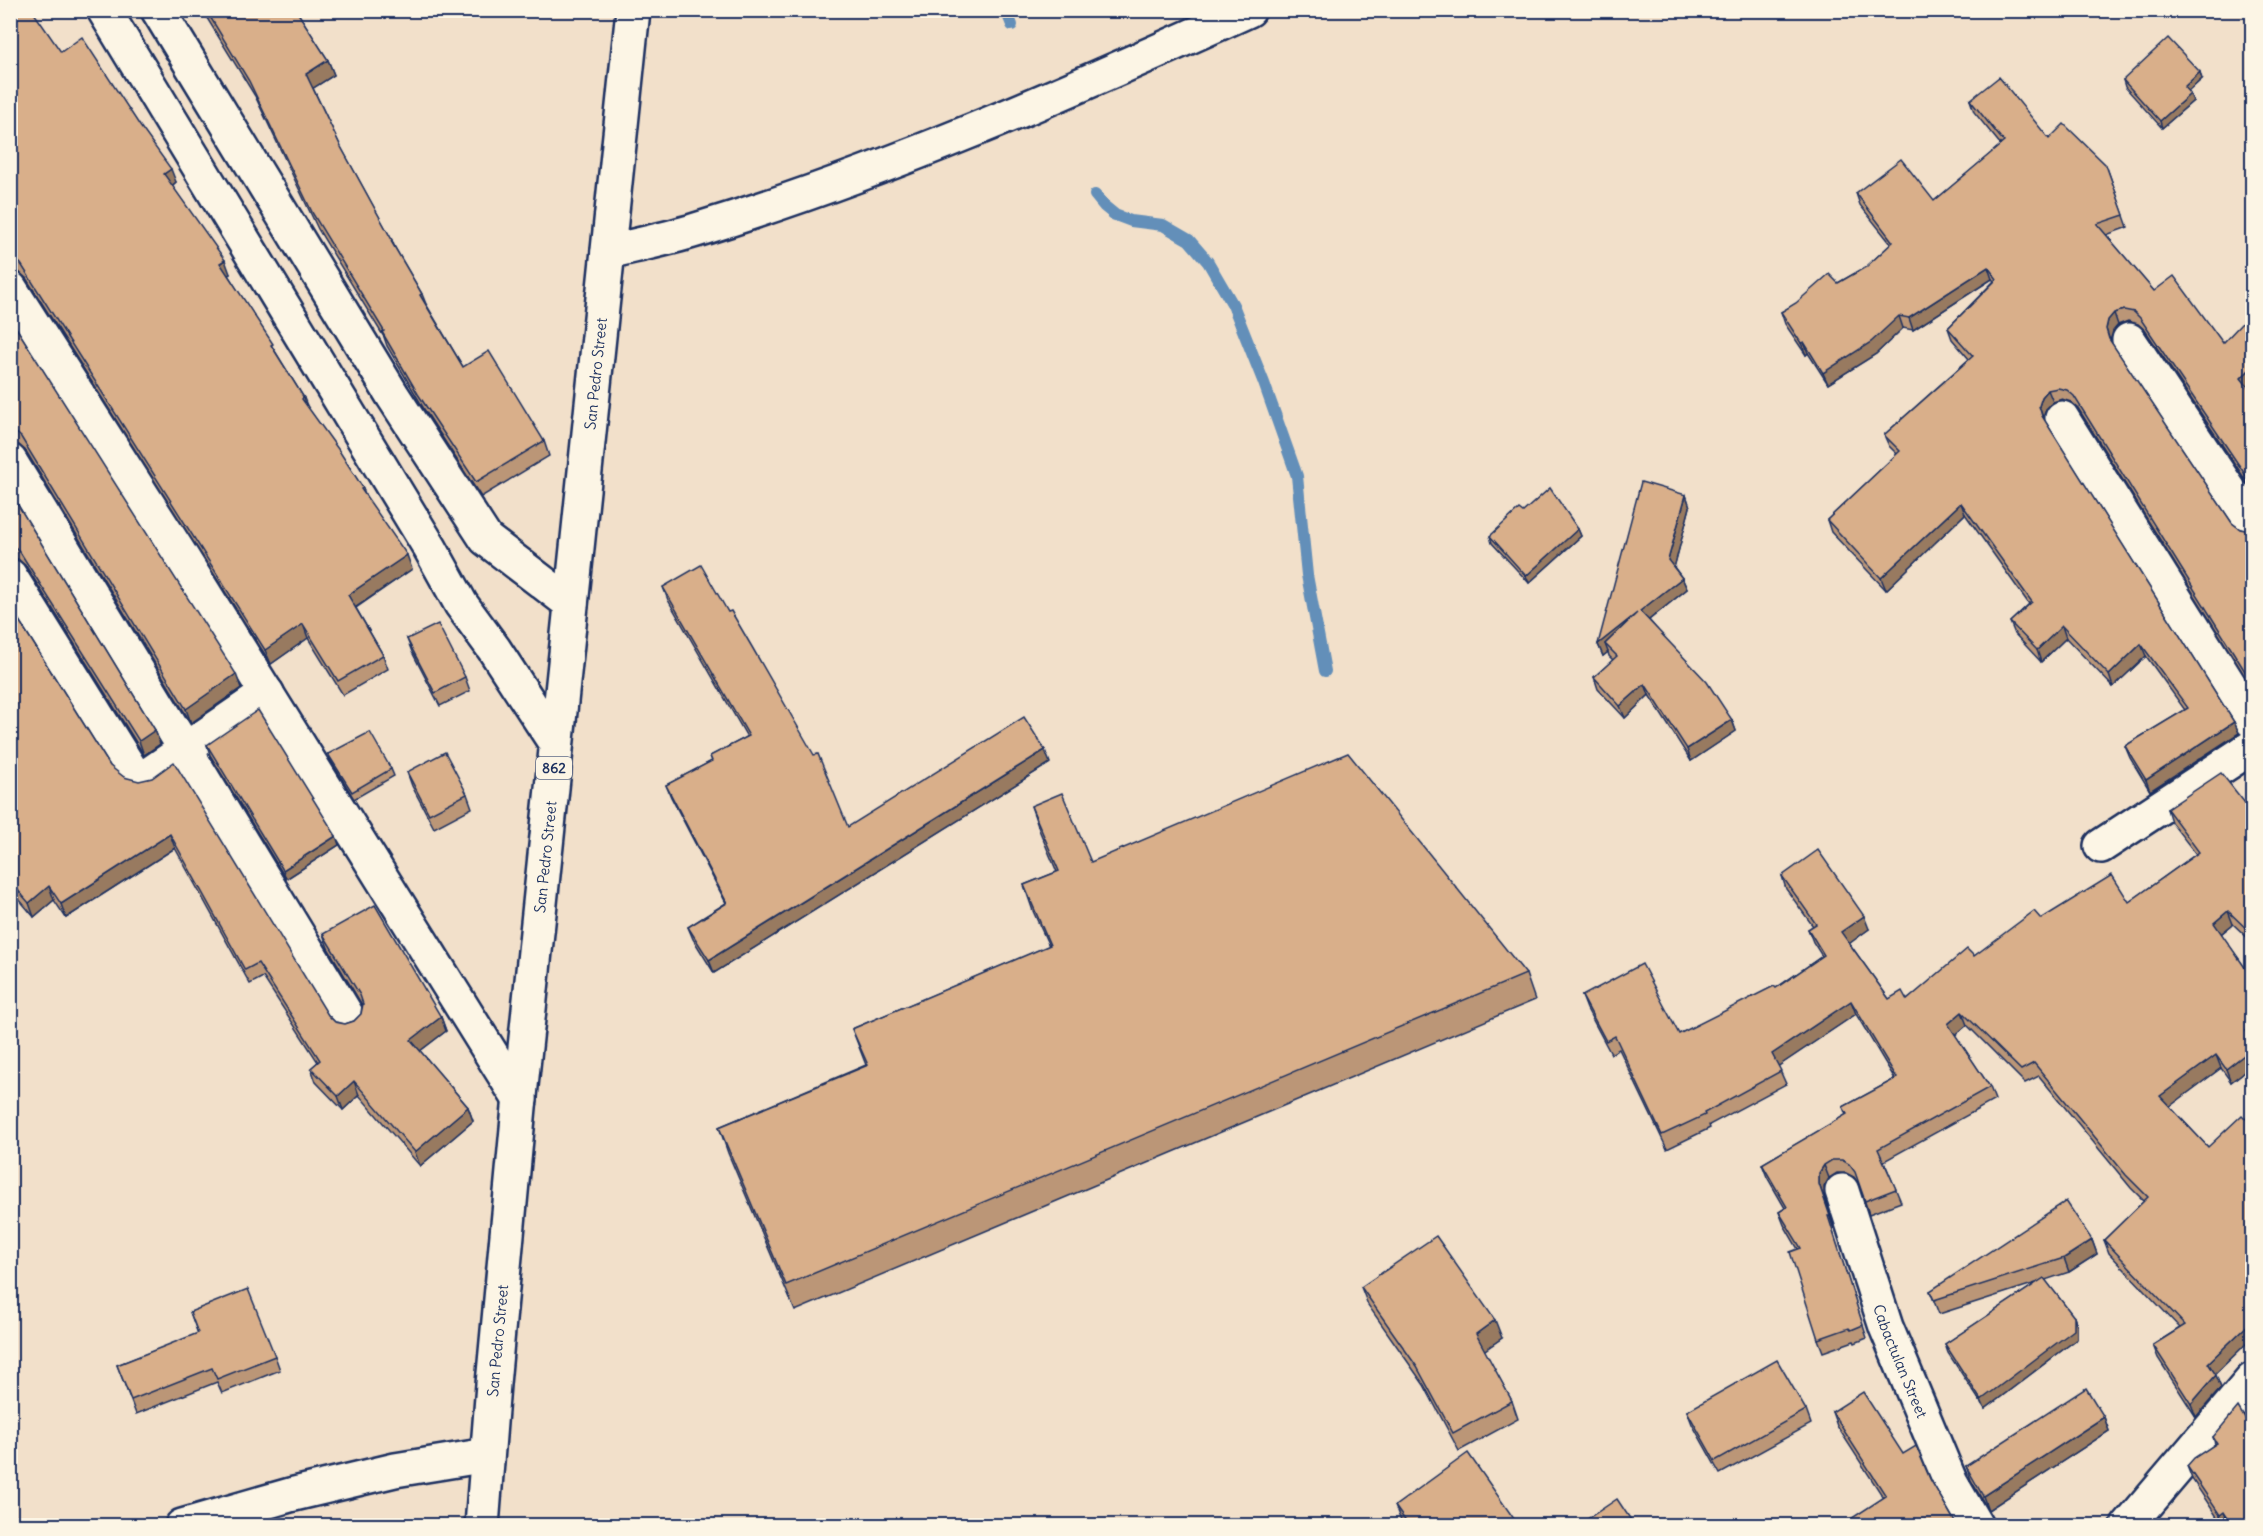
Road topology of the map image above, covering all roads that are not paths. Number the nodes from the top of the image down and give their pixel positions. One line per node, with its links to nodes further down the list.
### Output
1 (104, 10): 15 (street)
2 (158, 10): 12 (street)
3 (633, 10): 5 (street, San Pedro Street / 862)
4 (1248, 10): 5 (street)
5 (608, 252): 12 (street, San Pedro Street / 862)
6 (10, 288): 13 (street)
7 (2129, 340): 10 (street)
8 (2062, 418): 14 (street)
9 (10, 461): 17 (street)
10 (2253, 524)
11 (10, 576): 17 (street)
12 (571, 604): 15 (street, San Pedro Street / 862)
13 (267, 693): 17 (street); 20 (street)
14 (2253, 721)
15 (556, 744): 20 (street, San Pedro Street / 862)
16 (2252, 748): 18 (street)
17 (184, 749): 19 (street)
18 (2101, 846)
19 (349, 1019)
20 (520, 1100): 23 (street, San Pedro Street / 862)
21 (1842, 1191): 26 (street, Cabactulan Street)
22 (2253, 1380): 27 (street)
23 (487, 1455): 24 (street); 25 (street, San Pedro Street / 862)
24 (182, 1526)
25 (482, 1526)
26 (1976, 1526)
27 (2128, 1526)

